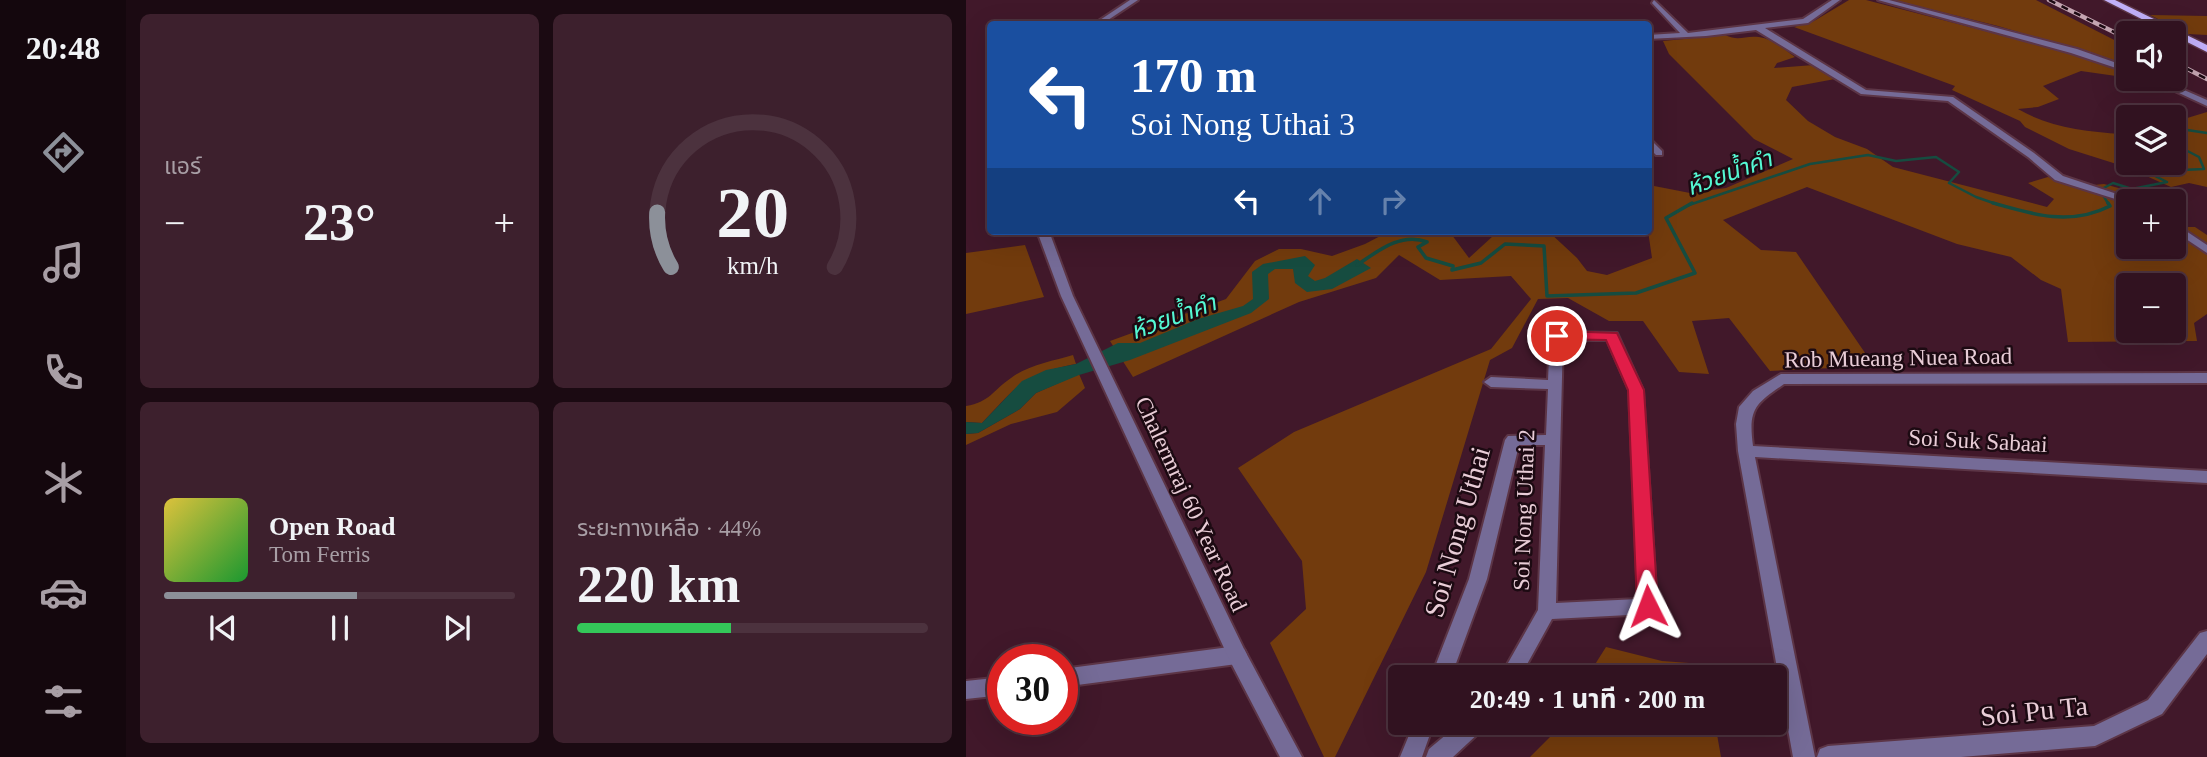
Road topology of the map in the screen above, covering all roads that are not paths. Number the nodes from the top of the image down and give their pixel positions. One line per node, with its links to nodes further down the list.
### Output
1 (1135, 0): 8 (street)
2 (1837, 0): 10 (street)
3 (1881, 0): 16 (street)
4 (2095, 0): 9 (main road)
5 (2108, 0): 7 (main road)
6 (1654, 2): 11 (street)
7 (2117, 3): 14 (main road)
8 (1103, 21)
9 (2136, 21)
10 (1759, 28): 11 (street); 21 (street)
11 (1686, 35): 12 (street)
12 (1652, 37)
13 (2186, 45): 15 (main road)
14 (2207, 49)
15 (2207, 55)
16 (2116, 66)
17 (2180, 91): 18 (street)
18 (2207, 103)
19 (1652, 145): 20 (street)
20 (1659, 153)
21 (2116, 194)
22 (1044, 235): 33 (street, Chalermraj 60 Year Road)
23 (2186, 235): 24 (street)
24 (2207, 250)
25 (2207, 378): 29 (street, Rob Mueang Nuea Road)
26 (1491, 382): 27 (street)
27 (1554, 385): 28 (street, Soi Nong Uthai 2); 31 (street, Soi Nong Uthai 2)
28 (1553, 440): 31 (street, Soi Nong Uthai 2); 34 (street, Soi Nong Uthai)
29 (1746, 451): 30 (street, Soi Suk Sabaai); 44 (street, Rob Mueang Nuea Road)
30 (2207, 477)
31 (1546, 611): 35 (street, Soi Nong Uthai 2)
32 (2207, 639): 45 (street, Soi Pu Ta)
33 (1237, 655): 36 (street); 41 (street, Chalermraj 60 Year Road)
34 (1446, 665)
35 (1517, 665)
36 (1078, 676)
37 (987, 688): 38 (street)
38 (966, 690)
39 (1419, 735): 42 (street)
40 (1462, 735): 43 (street)
41 (1291, 757)
42 (1410, 757)
43 (1437, 757)
44 (1804, 757)
45 (1828, 757)

